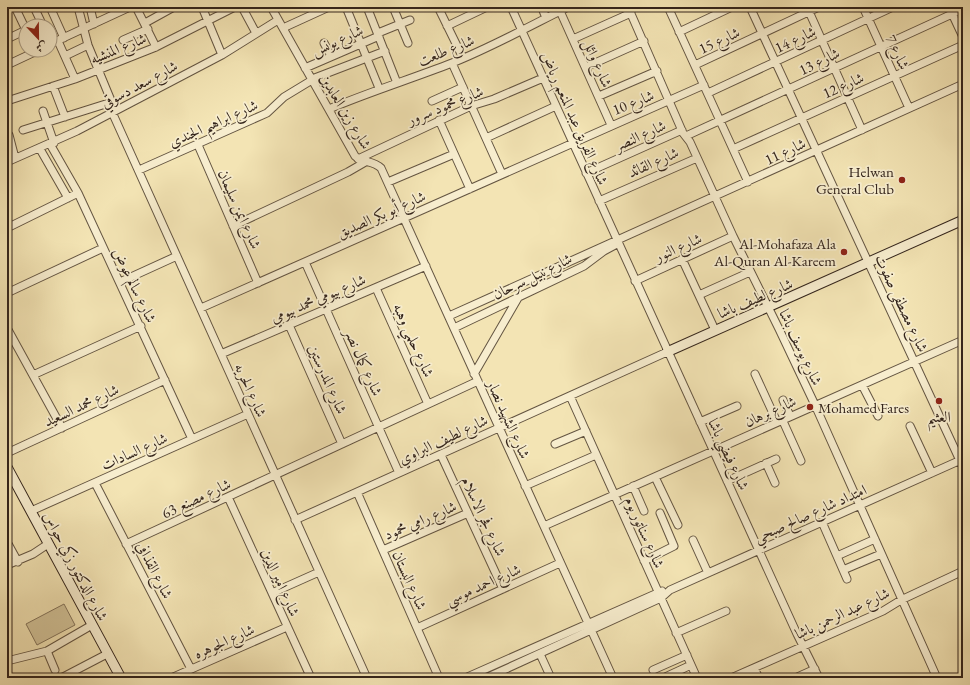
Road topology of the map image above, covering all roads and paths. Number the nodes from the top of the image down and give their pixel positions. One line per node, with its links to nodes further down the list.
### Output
1 (15, 7): 34 (street)
2 (34, 7): 35 (street)
3 (50, 7): 36 (street)
4 (78, 7): 46 (street, شارع الحريه)
5 (90, 7): 42 (street)
6 (130, 7): 42 (street)
7 (136, 7): 44 (street)
8 (174, 7): 44 (street)
9 (202, 7): 41 (street)
10 (235, 7): 41 (street, شارع المنشيه)
11 (242, 7): 51 (street)
12 (271, 7): 39 (street, شارع زين العابدين)
13 (329, 7): 47 (street)
14 (346, 7): 63 (street)
15 (367, 7): 52 (street)
16 (393, 7): 43 (street)
17 (438, 7): 45 (street)
18 (487, 7): 45 (street)
19 (511, 7): 48 (street, شارع الفريق عبد المنعم رياض)
20 (568, 7): 32 (street, شارع طلعت)
21 (668, 7): 49 (street)
22 (732, 7): 49 (street)
23 (750, 7): 53 (street, شارع مصطفى صفوت)
24 (819, 7): 29 (street, شارع 15)
25 (863, 7): 38 (street, شارع 7)
26 (893, 7): 38 (street, شارع 14)
27 (949, 7): 33 (street)
28 (542, 8): 37 (street)
29 (808, 9): 53 (street, شارع 15); 59 (street)
30 (963, 9): 33 (street, شارع 13)
31 (629, 10): 56 (street); 60 (street, شارع يوسف باشا)
32 (560, 11): 37 (street, شارع طلعت); 56 (street, شارع وائل)
33 (953, 14): 54 (street); 68 (street, شارع 13)
34 (20, 18)
35 (39, 18)
36 (52, 18)
37 (546, 18): 48 (street, شارع طلعت)
38 (868, 18): 59 (street, شارع 14); 68 (street, شارع 7)
39 (278, 20): 47 (street, شارع زين العابدين); 51 (street, شارع سعد دسوقي)
40 (410, 20): 43 (street, شارع يونس)
41 (209, 21): 67 (street, شارع المنشيه); 70 (street)
42 (94, 24): 46 (street)
43 (400, 24): 52 (street, شارع يونس); 62 (street)
44 (146, 26): 58 (street); 67 (street)
45 (447, 26): 75 (street)
46 (84, 28): 57 (street); 64 (street, شارع الحريه)
47 (283, 28): 81 (street, شارع زين العابدين)
48 (522, 32): 75 (street, شارع طلعت); 86 (street, شارع الفريق عبد المنعم رياض)
49 (679, 32): 78 (street)
50 (18, 33): 55 (street)
51 (256, 33): 70 (street, شارع سعد دسوقي)
52 (378, 34): 63 (street, شارع يونس); 69 (street)
53 (763, 34): 76 (street, شارع مصطفى صفوت); 78 (street, شارع 15)
54 (963, 37)
55 (7, 38)
56 (573, 39): 80 (street, شارع وائل)
57 (58, 40)
58 (123, 40)
59 (822, 40): 76 (street, شارع 14); 82 (street)
60 (644, 41): 80 (street); 84 (street, شارع يوسف باشا)
61 (324, 43): 72 (street)
62 (408, 43)
63 (361, 44): 72 (street, شارع يونس); 74 (street)
64 (88, 45): 71 (street); 83 (street, شارع الحريه)
65 (963, 45): 85 (street, شارع 12)
66 (58, 46): 71 (street)
67 (156, 47): 83 (street, شارع المنشيه)
68 (881, 47): 82 (street, شارع 13); 85 (street, شارع 7)
69 (385, 51): 74 (street, شارع ابراهيم الجندي); 89 (street)
70 (222, 55): 108 (street, شارع سعد دسوقي)
71 (65, 56): 87 (street)
72 (331, 56): 81 (street, شارع يونس)
73 (23, 58): 79 (street)
74 (368, 58): 88 (street, شارع ابراهيم الجندي); 94 (street)
75 (463, 58): 77 (street, شارع طلعت)
76 (776, 62): 95 (street, شارع مصطفى صفوت); 96 (street, شارع 14)
77 (452, 63): 89 (street, شارع طلعت); 93 (street)
78 (695, 65): 92 (street)
79 (7, 66)
80 (586, 67): 97 (street, شارع وائل)
81 (305, 68): 88 (street, شارع زين العابدين)
82 (834, 68): 95 (street, شارع 13); 98 (street)
83 (98, 70): 87 (street, شارع المنشيه); 101 (street, شارع الحريه)
84 (657, 71): 97 (street); 100 (street, شارع يوسف باشا)
85 (894, 76): 98 (street, شارع 12); 105 (street, شارع 7)
86 (543, 78): 103 (street, شارع محمود سرور); 104 (street, شارع الفريق عبد المنعم رياض)
87 (74, 79): 91 (street, شارع المنشيه)
88 (312, 79): 106 (street, شارع زين العابدين); 122 (street, شارع ابراهيم الجندي)
89 (397, 83): 94 (street, شارع طلعت)
90 (963, 84): 105 (street, شارع 11)
91 (53, 86): 99 (street, شارع المنشيه); 109 (street)
92 (704, 86): 96 (street); 100 (street, شارع 10)
93 (463, 87): 102 (street); 103 (street)
94 (379, 88): 106 (street, شارع طلعت)
95 (789, 90): 110 (street, شارع مصطفى صفوت); 112 (street, شارع 13)
96 (708, 93): 112 (street)
97 (599, 96): 114 (street, شارع وائل)
98 (847, 97): 110 (street, شارع 12); 116 (street)
99 (7, 101)
100 (670, 101): 114 (street, شارع 10); 117 (street, شارع يوسف باشا)
101 (112, 102): 108 (street, شارع الحريه); 109 (street)
102 (432, 102)
103 (471, 106): 111 (street, شارع محمود سرور); 119 (street)
104 (556, 106): 119 (street); 120 (street, شارع الفريق عبد المنعم رياض)
105 (909, 108): 116 (street, شارع 11)
106 (329, 109): 129 (street, شارع زين العابدين)
107 (43, 111): 113 (street, شارع سالم عوض)
108 (114, 111): 121 (street, شارع سعد دسوقي); 132 (street, شارع الحريه)
109 (66, 117): 113 (street)
110 (802, 118): 124 (street, شارع 12); 125 (street, شارع مصطفى صفوت)
111 (439, 120): 126 (street); 129 (street, شارع محمود سرور)
112 (720, 121): 117 (street, شارع 13); 124 (street)
113 (48, 123): 115 (street); 121 (street, شارع سالم عوض)
114 (612, 125): 120 (street, شارع 10)
115 (23, 130)
116 (862, 130): 125 (street, شارع 11)
117 (684, 133): 128 (street, شارع يوسف باشا); 133 (street, شارع النصر)
118 (9, 135): 127 (street)
119 (486, 138): 134 (street)
120 (572, 142): 133 (street, شارع الفريق عبد المنعم رياض); 134 (street, شارع أبو بكر الصديق)
121 (52, 143): 123 (street, شارع سعد دسوقي); 138 (street, شارع سالم عوض)
122 (198, 144): 132 (street, شارع ابراهيم الجندي); 144 (street, شارع ايمن سليمان)
123 (40, 149): 127 (street, شارع سعد دسوقي); 140 (street)
124 (733, 149): 136 (street)
125 (817, 150): 136 (street, شارع 11); 152 (street, شارع مصطفى صفوت)
126 (454, 154): 135 (street); 137 (street)
127 (15, 158): 131 (street, شارع سعد دسوقي)
128 (696, 158): 139 (street, شارع يوسف باشا); 141 (street, شارع القائد)
129 (358, 159): 130 (street, شارع زين العابدين)
130 (367, 161): 135 (street, شارع زين العابدين); 144 (street)
131 (7, 162)
132 (139, 170): 149 (street, شارع الحريه)
133 (586, 173): 141 (street, شارع الفريق عبد المنعم رياض)
134 (502, 174): 137 (street, شارع أبو بكر الصديق)
135 (388, 182): 142 (street, شارع زين العابدين)
136 (748, 182): 139 (street, شارع 11)
137 (470, 189): 142 (street, شارع أبو بكر الصديق)
138 (78, 193): 140 (street); 148 (street, شارع سالم عوض)
139 (715, 197): 146 (street, شارع يوسف باشا); 147 (street, شارع 11)
140 (68, 198): 145 (street)
141 (599, 201): 147 (street, شارع الفريق عبد المنعم رياض)
142 (404, 218): 151 (street, شارع أبو بكر الصديق); 153 (street, شارع الشهيد نصار)
143 (963, 220): 152 (street, شارع لطيف باشا)
144 (233, 226): 157 (street, شارع ايمن سليمان)
145 (7, 228)
146 (733, 236): 150 (street, شارع النور); 154 (street, شارع يوسف باشا)
147 (618, 241): 155 (street, شارع فيضي باشا); 161 (street, شارع نبيل سرحان); 162 (street, شارع نبيل سرحان)
148 (103, 248): 156 (street, شارع سالم عوض); 159 (street)
149 (177, 256): 156 (street); 164 (street, شارع الحريه)
150 (682, 260): 155 (street, شارع النور); 160 (street)
151 (305, 262): 157 (street, شارع أبو بكر الصديق); 166 (street, شارع كمال نصر)
152 (869, 262): 163 (street, شارع لطيف باشا); 176 (street, شارع مصطفى صفوت)
153 (426, 266): 158 (street, شارع بيومي محمد بيومي); 167 (street, شارع الشهيد نصار)
154 (750, 272): 160 (street); 163 (street, شارع يوسف باشا)
155 (635, 281): 174 (street, شارع فيضي باشا)
156 (120, 282): 169 (street, شارع سالم عوض)
157 (258, 283): 164 (street, شارع أبو بكر الصديق)
158 (376, 288): 166 (street, شارع بيومي محمد بيومي); 185 (street, شارع حلمي وهبه)
159 (7, 293)
160 (698, 295): 172 (street)
161 (489, 297): 165 (street); 167 (street, شارع نبيل سرحان)
162 (518, 298): 165 (street, شارع نبيل سرحان); 177 (street)
163 (768, 307): 172 (street, شارع لطيف باشا); 186 (street, شارع يوسف باشا)
164 (201, 308): 175 (street, شارع الحريه)
165 (494, 309): 171 (street, شارع نبيل سرحان)
166 (326, 310): 168 (street, شارع بيومي محمد بيومي); 194 (street, شارع كمال نصر)
167 (449, 316): 171 (street, شارع الشهيد نصار)
168 (289, 325): 175 (street, شارع بيومي محمد بيومي); 199 (street, شارع المدرستين)
169 (140, 326): 179 (street); 180 (street, شارع سالم عوض)
170 (7, 328): 179 (street)
171 (454, 328): 177 (street, شارع الشهيد نصار)
172 (715, 330): 174 (street, شارع لطيف باشا)
173 (963, 340): 176 (street, شارع برهان)
174 (667, 352): 183 (street, شارع لطيف البراوي); 192 (street, شارع فيضي باشا)
175 (221, 354): 188 (street, شارع الحريه)
176 (915, 362): 182 (street, شارع برهان); 207 (street, شارع مصطفى صفوت)
177 (474, 374): 181 (street, شارع الشهيد نصار)
178 (755, 374): 191 (street)
179 (33, 375): 196 (street)
180 (165, 380): 196 (street, شارع محمد السعيد); 198 (street, شارع سالم عوض)
181 (478, 381): 185 (street, شارع مصنع 63); 195 (street, شارع الشهيد نصار)
182 (862, 385): 186 (street, شارع برهان); 190 (street)
183 (570, 396): 195 (street, شارع لطيف البراوي); 197 (street, شارع سناتور يوم)
184 (783, 400): 189 (street)
185 (428, 404): 194 (street, شارع مصنع 63)
186 (815, 405): 189 (street, شارع برهان); 222 (street, شارع يوسف باشا)
187 (737, 406): 192 (street)
188 (248, 414): 198 (street, شارع السادات); 212 (street, شارع الحريه)
189 (790, 416): 191 (street, شارع برهان)
190 (878, 416)
191 (780, 421): 201 (street, شارع برهان); 206 (street)
192 (700, 422): 201 (street, شارع فيضي باشا)
193 (910, 426): 211 (street)
194 (378, 427): 199 (street, شارع مصنع 63); 210 (street, شارع كمال نصر)
195 (499, 427): 203 (street, شارع لطيف البراوي); 217 (street, شارع الشهيد نصار)
196 (62, 428): 202 (street, شارع محمد السعيد)
197 (586, 431): 200 (street); 204 (street, شارع سناتور يوم)
198 (192, 439): 215 (street, شارع السادات)
199 (342, 444): 212 (street, شارع مصنع 63)
200 (555, 444)
201 (713, 451): 213 (street, شارع برهان); 214 (street, شارع فيضي باشا)
202 (7, 453)
203 (442, 455): 210 (street, شارع لطيف البراوي); 225 (street, شارع فجر الاسلام)
204 (596, 455): 217 (street); 220 (street, شارع سناتور يوم)
205 (776, 459): 208 (street)
206 (801, 461)
207 (962, 462): 211 (street, امتداد شارع صالح صبحي)
208 (766, 463): 214 (street); 216 (street)
209 (7, 467): 224 (street, شارع الدكتور زكي حواس)
210 (399, 474): 219 (street, شارع لطيف البراوي)
211 (932, 474): 222 (street, امتداد شارع صالح صبحي)
212 (276, 475): 221 (street, شارع مصنع 63); 227 (street, شارع الحريه)
213 (655, 476): 218 (street, شارع برهان); 229 (street)
214 (727, 481): 237 (street, شارع فيضي باشا)
215 (95, 483): 224 (street, شارع السادات); 235 (street, شارع القذافي)
216 (775, 483)
217 (525, 486): 230 (street, شارع الشهيد نصار)
218 (633, 486): 220 (street, شارع برهان); 223 (street)
219 (357, 492): 227 (street, شارع لطيف البراوي); 236 (street, شارع البستان)
220 (614, 495): 230 (street, شارع برهان); 241 (street, شارع سناتور يوم)
221 (228, 497): 235 (street, شارع مصنع 63); 250 (street, شارع امير الدين)
222 (860, 506): 228 (street, امتداد شارع صالح صبحي); 231 (street, شارع يوسف باشا)
223 (644, 511)
224 (31, 512): 234 (street, شارع الدكتور زكي حواس)
225 (468, 513): 236 (street, شارع رامي محمود); 249 (street, شارع فجر الاسلام)
226 (660, 513): 241 (street)
227 (295, 520): 245 (street, شارع الحريه)
228 (822, 522): 237 (street, امتداد شارع صالح صبحي); 239 (street)
229 (678, 525)
230 (544, 526): 242 (street, شارع الشهيد نصار)
231 (875, 539): 238 (street, شارع يوسف باشا); 239 (street)
232 (693, 540): 247 (street)
233 (7, 542): 240 (street)
234 (48, 544): 240 (street); 254 (street, شارع الدكتور زكي حواس)
235 (126, 544): 267 (street, شارع القذافي)
236 (383, 550): 257 (street, شارع البستان)
237 (759, 550): 247 (street, امتداد شارع صالح صبحي); 259 (street, شارع فيضي باشا)
238 (881, 554): 244 (street); 252 (street, شارع يوسف باشا)
239 (837, 556): 244 (street)
240 (18, 562): 243 (street)
241 (644, 562): 251 (street, شارع سناتور يوم)
242 (560, 563): 249 (street, شارع احمد موسي); 255 (street, شارع الشهيد نصار)
243 (7, 566)
244 (843, 570): 248 (street)
245 (319, 572): 250 (street); 276 (street, شارع الحريه)
246 (963, 572): 252 (street, شارع عبد الرحمن باشا)
247 (708, 573): 251 (street, امتداد شارع صالح صبحي)
248 (847, 579)
249 (503, 589): 257 (street, شارع احمد موسي)
250 (272, 593): 256 (street, شارع امير الدين)
251 (659, 595): 255 (street, امتداد شارع صالح صبحي); 258 (street, شارع سناتور يوم)
252 (902, 600): 259 (street, شارع عبد الرحمن باشا); 288 (street, شارع يوسف باشا)
253 (726, 611): 258 (street)
254 (92, 625): 260 (street); 261 (street, شارع الدكتور زكي حواس)
255 (589, 626): 262 (street, امتداد شارع صالح صبحي); 278 (street, امتداد شارع صالح صبحي); 281 (street, شارع الشهيد نصار)
256 (287, 627): 267 (street, شارع الجوهره); 275 (street, شارع امير الدين)
257 (417, 628): 277 (street, شارع البستان)
258 (676, 633): 263 (street, شارع سناتور يوم)
259 (803, 646): 266 (street, شارع عبد الرحمن باشا); 268 (street, شارع فيضي باشا)
260 (47, 651): 264 (street); 269 (street)
261 (107, 654): 272 (street); 273 (street, شارع الدكتور زكي حواس)
262 (540, 654): 271 (street, امتداد شارع صالح صبحي); 280 (street)
263 (687, 655): 265 (street, شارع سناتور يوم); 270 (street)
264 (7, 661)
265 (691, 665): 282 (street); 283 (street, شارع سناتور يوم)
266 (754, 668): 284 (street, شارع عبد الرحمن باشا); 285 (street)
267 (191, 669): 274 (street, شارع الجوهره)
268 (815, 669): 286 (street); 287 (street, شارع فيضي باشا)
269 (55, 670)
270 (653, 670)
271 (502, 675): 279 (street, امتداد شارع صالح صبحي)
272 (61, 678)
273 (121, 678)
274 (171, 678)
275 (310, 678)
276 (367, 678)
277 (439, 678)
278 (465, 678)
279 (486, 678)
280 (551, 678)
281 (613, 678)
282 (662, 678)
283 (697, 678)
284 (731, 678)
285 (759, 678)
286 (795, 678)
287 (819, 678)
288 (937, 678)

